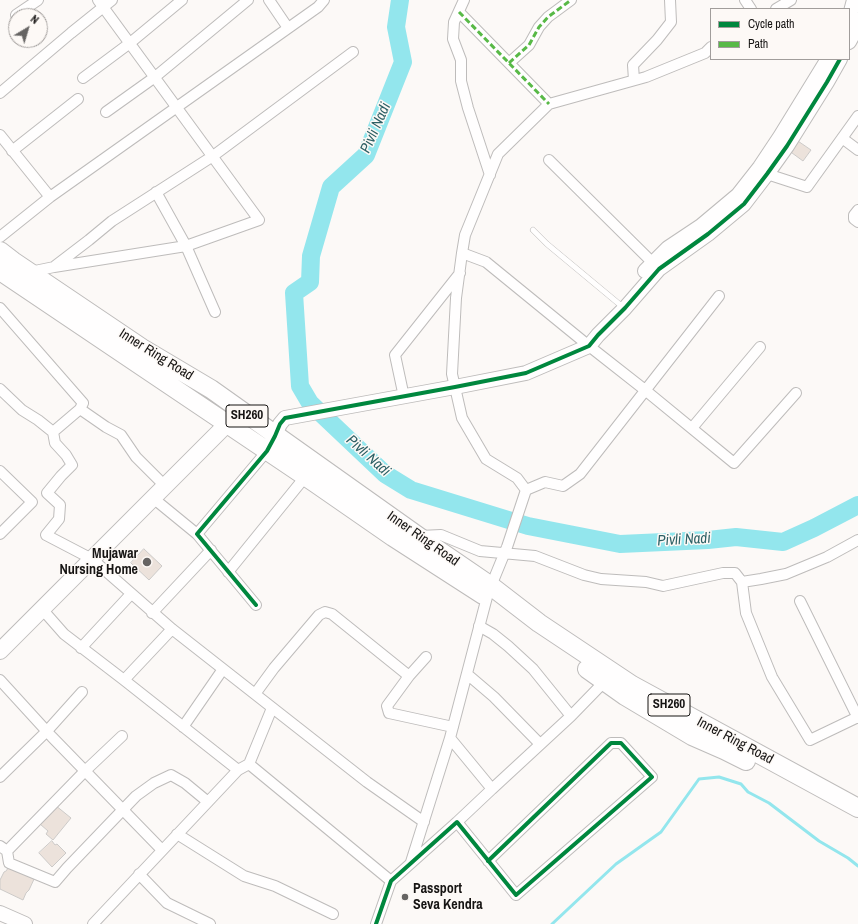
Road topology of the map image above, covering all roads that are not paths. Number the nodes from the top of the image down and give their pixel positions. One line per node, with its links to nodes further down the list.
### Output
1 (38, 0): 13 (street)
2 (112, 0): 12 (street)
3 (182, 0): 20 (street)
4 (248, 0): 26 (street)
5 (269, 0): 18 (street)
6 (324, 0): 18 (street)
7 (464, 0): 15 (street)
8 (571, 0): 25 (street)
9 (670, 0): 28 (street)
10 (791, 0): 14 (street)
11 (854, 0): 16 (street)
12 (101, 4): 20 (street); 29 (street)
13 (26, 8)
14 (778, 8)
15 (458, 12): 25 (street); 42 (street)
16 (850, 15)
17 (858, 20): 19 (street)
18 (288, 28): 32 (street)
19 (850, 40)
20 (130, 42): 26 (street); 27 (street)
21 (710, 48): 28 (street)
22 (353, 52): 39 (street)
23 (827, 60): 52 (street)
24 (839, 60): 41 (street)
25 (509, 63): 31 (street)
26 (155, 77): 32 (street); 33 (street)
27 (83, 78)
28 (634, 80): 31 (street)
29 (0, 93)
30 (78, 99): 37 (street)
31 (549, 104): 42 (street)
32 (177, 107): 39 (street); 44 (street)
33 (106, 112)
34 (858, 116): 36 (street)
35 (0, 135): 37 (street)
36 (842, 138): 38 (street); 41 (street)
37 (12, 150): 44 (street)
38 (858, 150)
39 (213, 156): 43 (street); 49 (street)
40 (549, 160): 52 (street)
41 (767, 174): 52 (street)
42 (490, 175): 51 (street)
43 (156, 192): 49 (street); 53 (street)
44 (50, 197): 48 (street)
45 (858, 210): 46 (street)
46 (858, 222)
47 (533, 230): 58 (lane)
48 (0, 237)
49 (186, 246): 53 (street); 60 (street)
50 (0, 251): 55 (highway, Inner Ring Road / SH260)
51 (462, 253): 56 (street); 61 (street)
52 (656, 266): 58 (street)
53 (54, 267): 55 (street)
54 (0, 271): 70 (highway, Inner Ring Road / SH260)
55 (30, 272): 69 (highway, Inner Ring Road / SH260)
56 (460, 273): 63 (street); 67 (street)
57 (719, 296): 65 (street)
58 (622, 306): 61 (street)
59 (0, 308): 68 (street)
60 (215, 312)
61 (589, 346): 63 (street); 65 (street)
62 (760, 347): 71 (street)
63 (455, 387): 67 (street); 77 (street)
64 (0, 389): 72 (street)
65 (645, 390): 71 (street); 77 (street)
66 (796, 393): 71 (street)
67 (404, 397): 73 (street)
68 (80, 409): 72 (street); 76 (street)
69 (242, 412): 70 (main road); 73 (highway, Inner Ring Road / SH260)
70 (227, 424): 73 (highway, Inner Ring Road / SH260); 76 (main road)
71 (692, 428)
72 (53, 432): 78 (street)
73 (271, 443): 75 (highway, Inner Ring Road / SH260); 82 (street); 83 (highway, Inner Ring Road / SH260)
74 (0, 471): 80 (street)
75 (305, 477): 88 (street); 90 (highway, Inner Ring Road / SH260)
76 (165, 486): 79 (main road)
77 (526, 490): 86 (street)
78 (47, 493): 80 (street); 87 (street)
79 (153, 498): 82 (street); 87 (main road)
80 (32, 502): 81 (street)
81 (0, 534)
82 (197, 534): 85 (street)
83 (418, 536): 86 (street); 90 (highway, Inner Ring Road / SH260)
84 (858, 540): 89 (street)
85 (211, 550): 88 (street); 95 (street)
86 (506, 550): 89 (street); 90 (street)
87 (92, 559): 91 (street); 94 (main road)
88 (228, 572): 93 (street)
89 (742, 582): 111 (street)
90 (489, 591): 96 (street); 104 (highway, Inner Ring Road / SH260)
91 (131, 594): 95 (street); 98 (street)
92 (800, 601): 111 (street)
93 (256, 604)
94 (42, 609): 98 (street); 99 (main road)
95 (152, 613): 97 (street)
96 (479, 626): 102 (street); 110 (street)
97 (172, 629): 101 (street); 106 (street)
98 (81, 648): 106 (street)
99 (0, 651)
100 (426, 657): 103 (street)
101 (223, 669): 108 (street); 112 (street)
102 (467, 674): 113 (street); 117 (street)
103 (409, 676): 108 (street); 113 (street)
104 (609, 677): 110 (street); 124 (highway, Inner Ring Road / SH260); 126 (highway, Inner Ring Road / SH260)
105 (0, 680): 114 (street)
106 (124, 680): 112 (street)
107 (82, 692): 114 (street)
108 (254, 694): 109 (street)
109 (272, 708): 118 (street); 127 (street)
110 (571, 716): 117 (street)
111 (858, 717)
112 (183, 727): 119 (street)
113 (453, 727): 116 (street)
114 (47, 731): 120 (street); 121 (street)
115 (122, 736): 120 (street)
116 (450, 738): 122 (street); 127 (street)
117 (540, 744): 122 (street)
118 (249, 764): 119 (street); 135 (street)
119 (238, 770): 123 (street)
120 (85, 771): 125 (street); 130 (street)
121 (0, 777)
122 (492, 789): 128 (street)
123 (208, 802): 125 (street); 129 (street)
124 (858, 808)
125 (123, 810): 130 (street); 131 (street)
126 (858, 821)
127 (424, 822): 133 (street)
128 (457, 822): 132 (street); 133 (street)
129 (177, 834): 131 (street); 137 (street)
130 (3, 848)
131 (162, 850): 134 (street)
132 (488, 861): 132 (street)
133 (410, 864): 135 (street)
134 (140, 874): 141 (street); 142 (street)
135 (391, 882): 143 (street)
136 (0, 913): 140 (street)
137 (333, 914)
138 (0, 921): 139 (street)
139 (8, 924)
140 (26, 924)
141 (93, 924)
142 (210, 924)
143 (376, 924)

